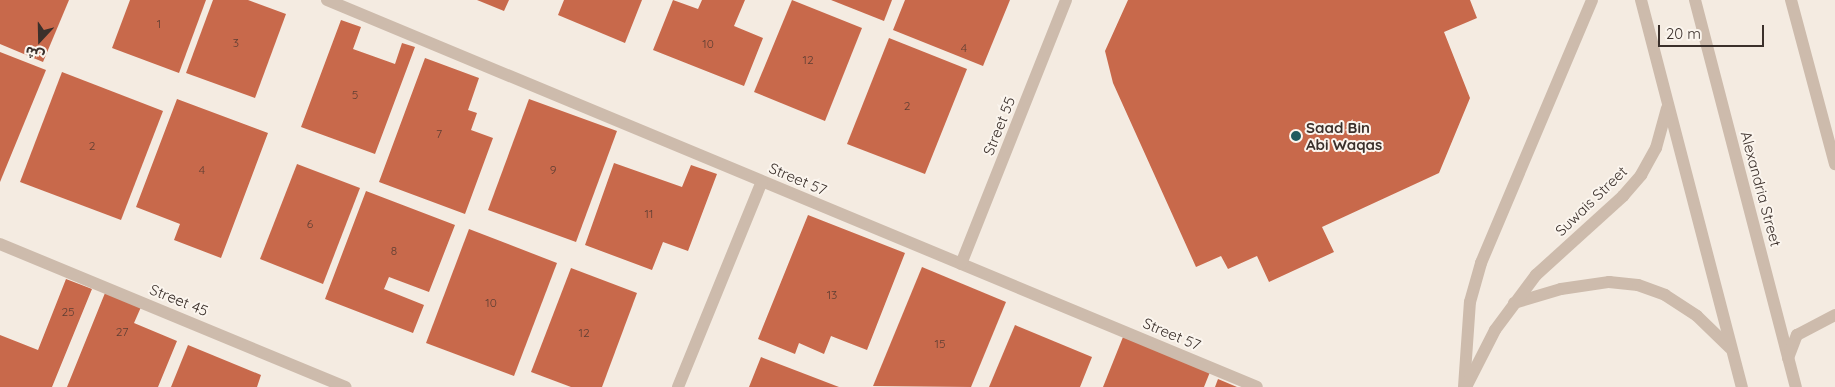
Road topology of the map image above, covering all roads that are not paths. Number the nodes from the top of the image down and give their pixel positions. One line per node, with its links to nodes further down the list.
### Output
1 (327, 0): 9 (street, Street 57)
2 (1066, 0): 11 (street, Street 55)
3 (1592, 0): 19 (street)
4 (1641, 0): 7 (street)
5 (1695, 0): 15 (street, Alexandria Street)
6 (1791, 0): 8 (street)
7 (1667, 108): 12 (street, Suwais Street); 14 (street)
8 (1835, 164)
9 (762, 182): 11 (street, Street 57); 17 (street)
10 (0, 244): 16 (street, Street 45)
11 (961, 264): 18 (street, Street 57)
12 (1514, 304): 14 (street); 19 (street, Suwais Street)
13 (1835, 315): 15 (street)
14 (1731, 348): 20 (street)
15 (1788, 358): 21 (street, Alexandria Street)
16 (346, 387)
17 (678, 387)
18 (1257, 387)
19 (1465, 387)
20 (1742, 387)
21 (1796, 387)

